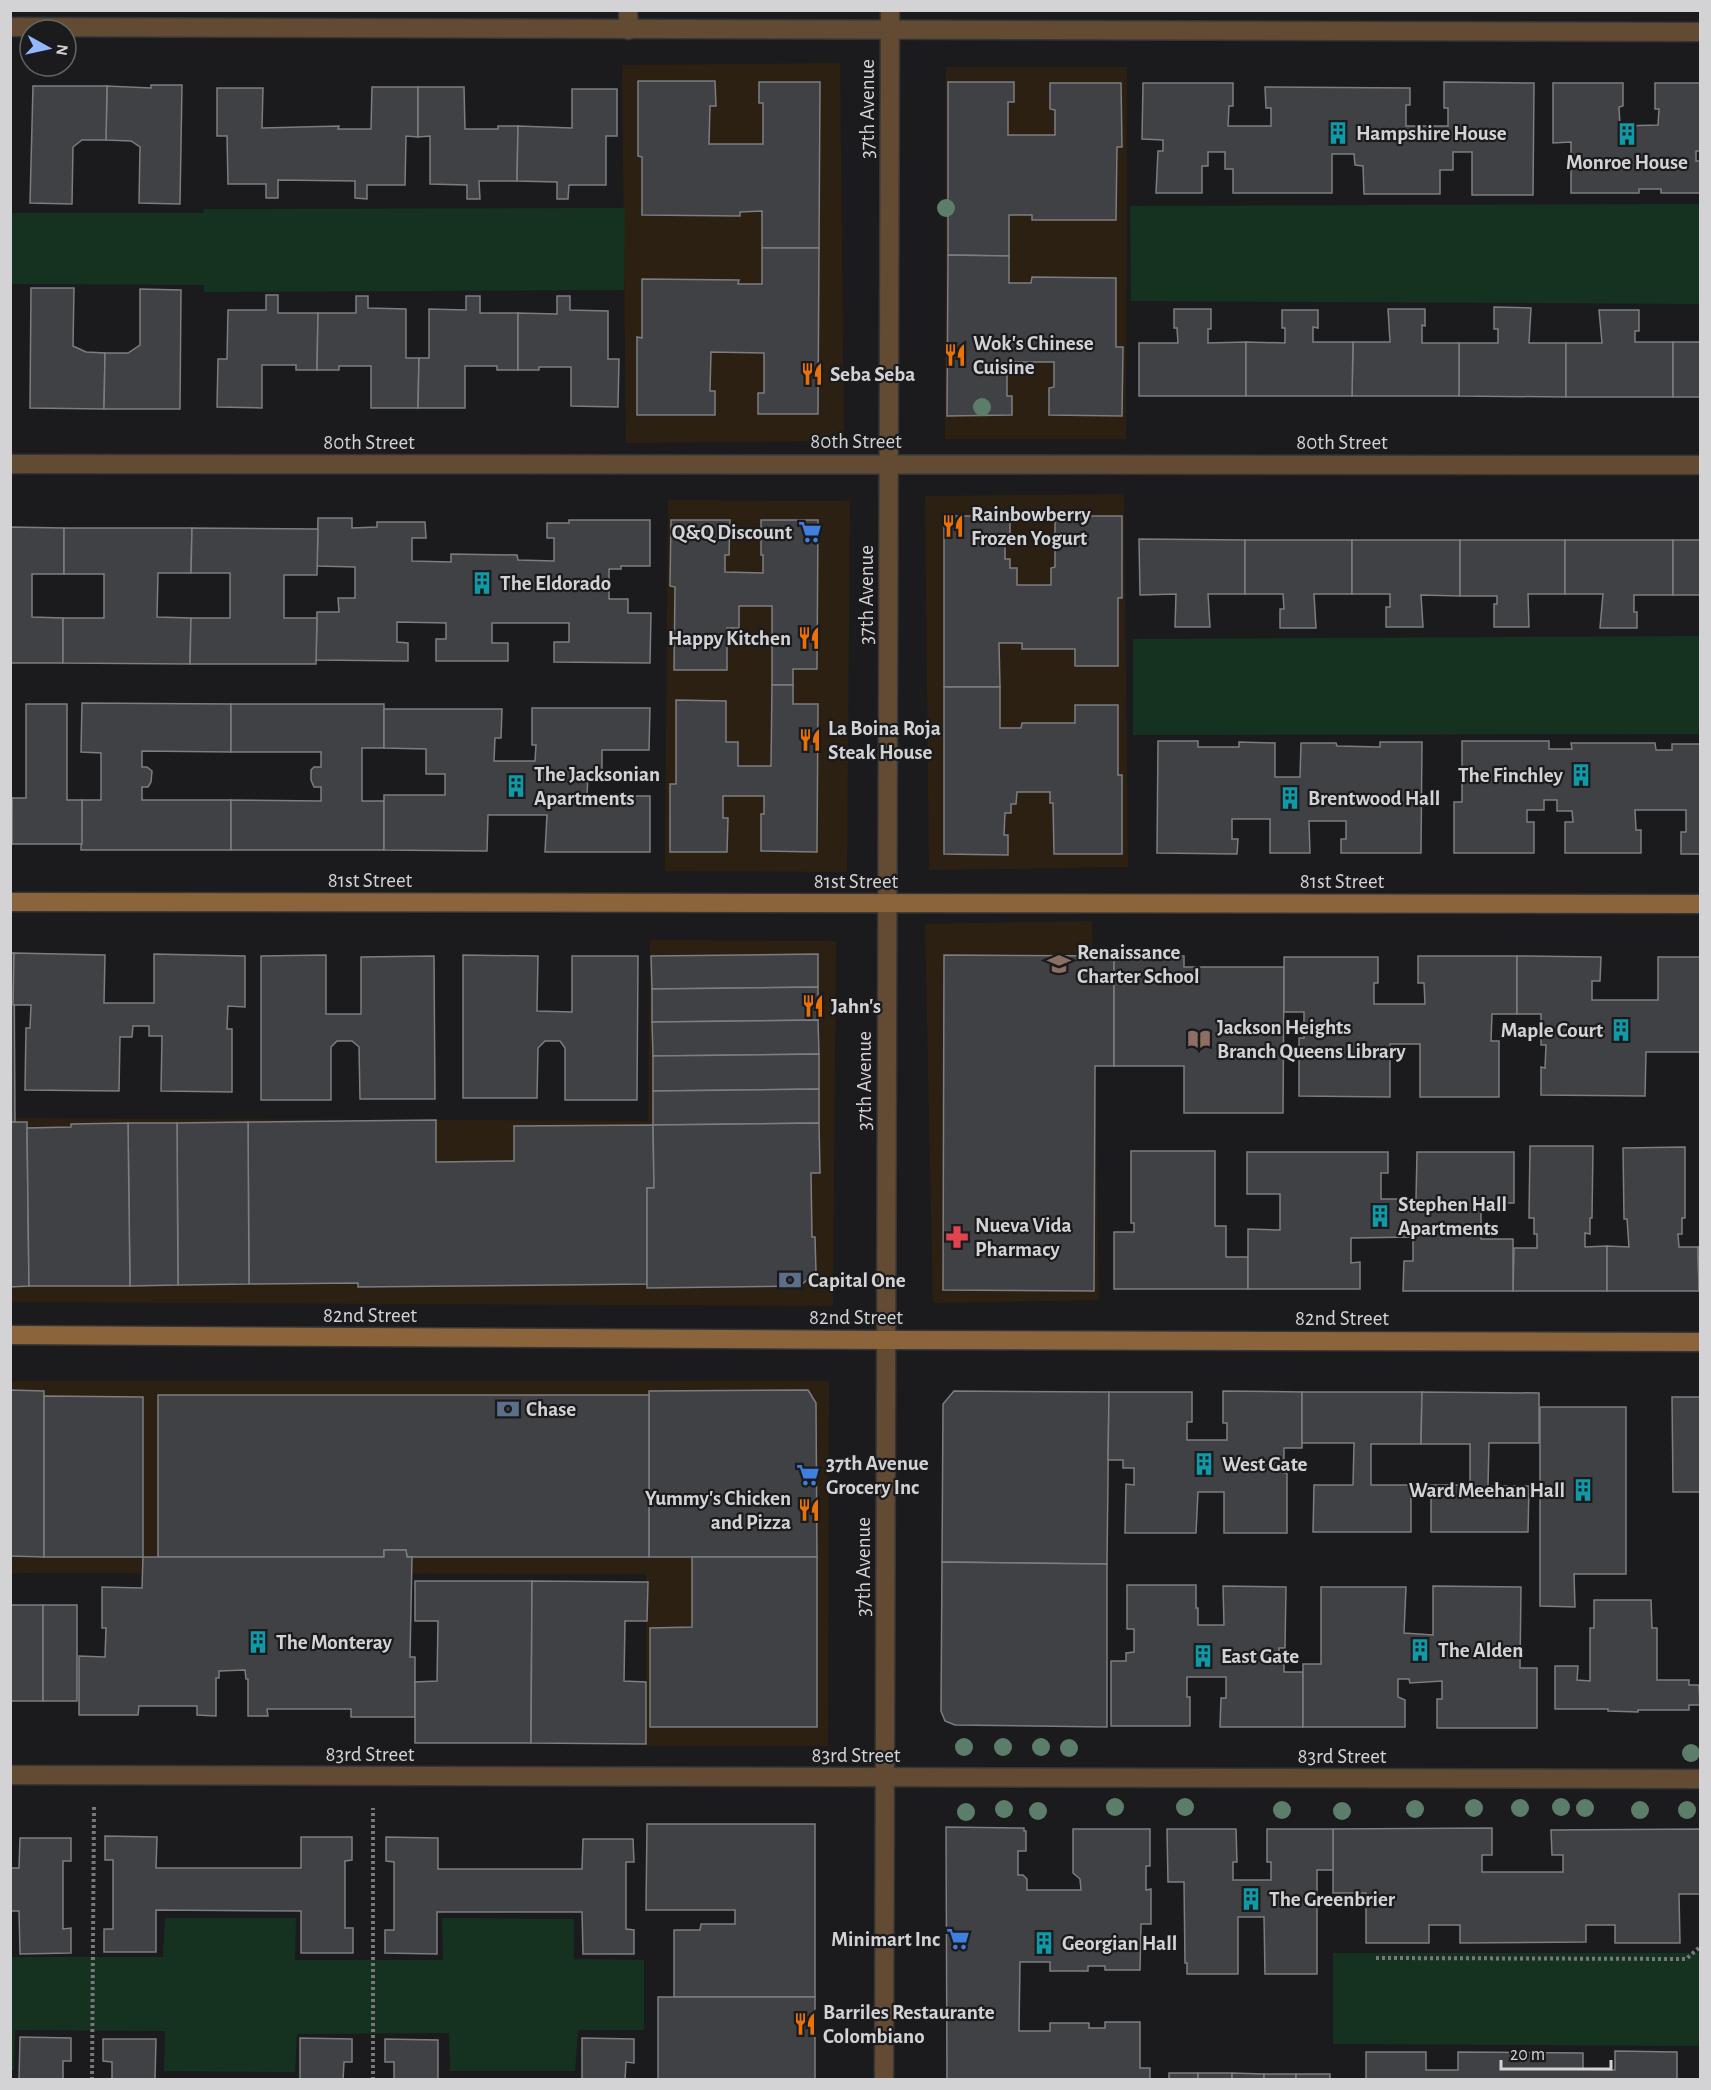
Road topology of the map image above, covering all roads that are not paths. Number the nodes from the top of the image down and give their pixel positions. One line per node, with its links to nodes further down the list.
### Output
1 (628, 10): 4 (street)
2 (890, 10): 5 (street, 37th Avenue)
3 (10, 27): 4 (street)
4 (629, 30): 5 (street)
5 (890, 31): 6 (street); 7 (street, 37th Avenue)
6 (1701, 32)
7 (888, 464): 8 (street, 80th Street); 9 (street, 80th Street); 11 (street, 37th Avenue)
8 (10, 465)
9 (1701, 465)
10 (10, 902): 11 (street, 81st Street)
11 (887, 903): 12 (street, 81st Street); 14 (street, 37th Avenue)
12 (1701, 904)
13 (10, 1335): 14 (street, 82nd Street)
14 (886, 1340): 15 (street, 82nd Street); 17 (street, 37th Avenue)
15 (1701, 1342)
16 (10, 1775): 17 (street, 83rd Street)
17 (885, 1778): 18 (street, 83rd Street); 19 (street, 37th Avenue)
18 (1701, 1779)
19 (884, 2079)

